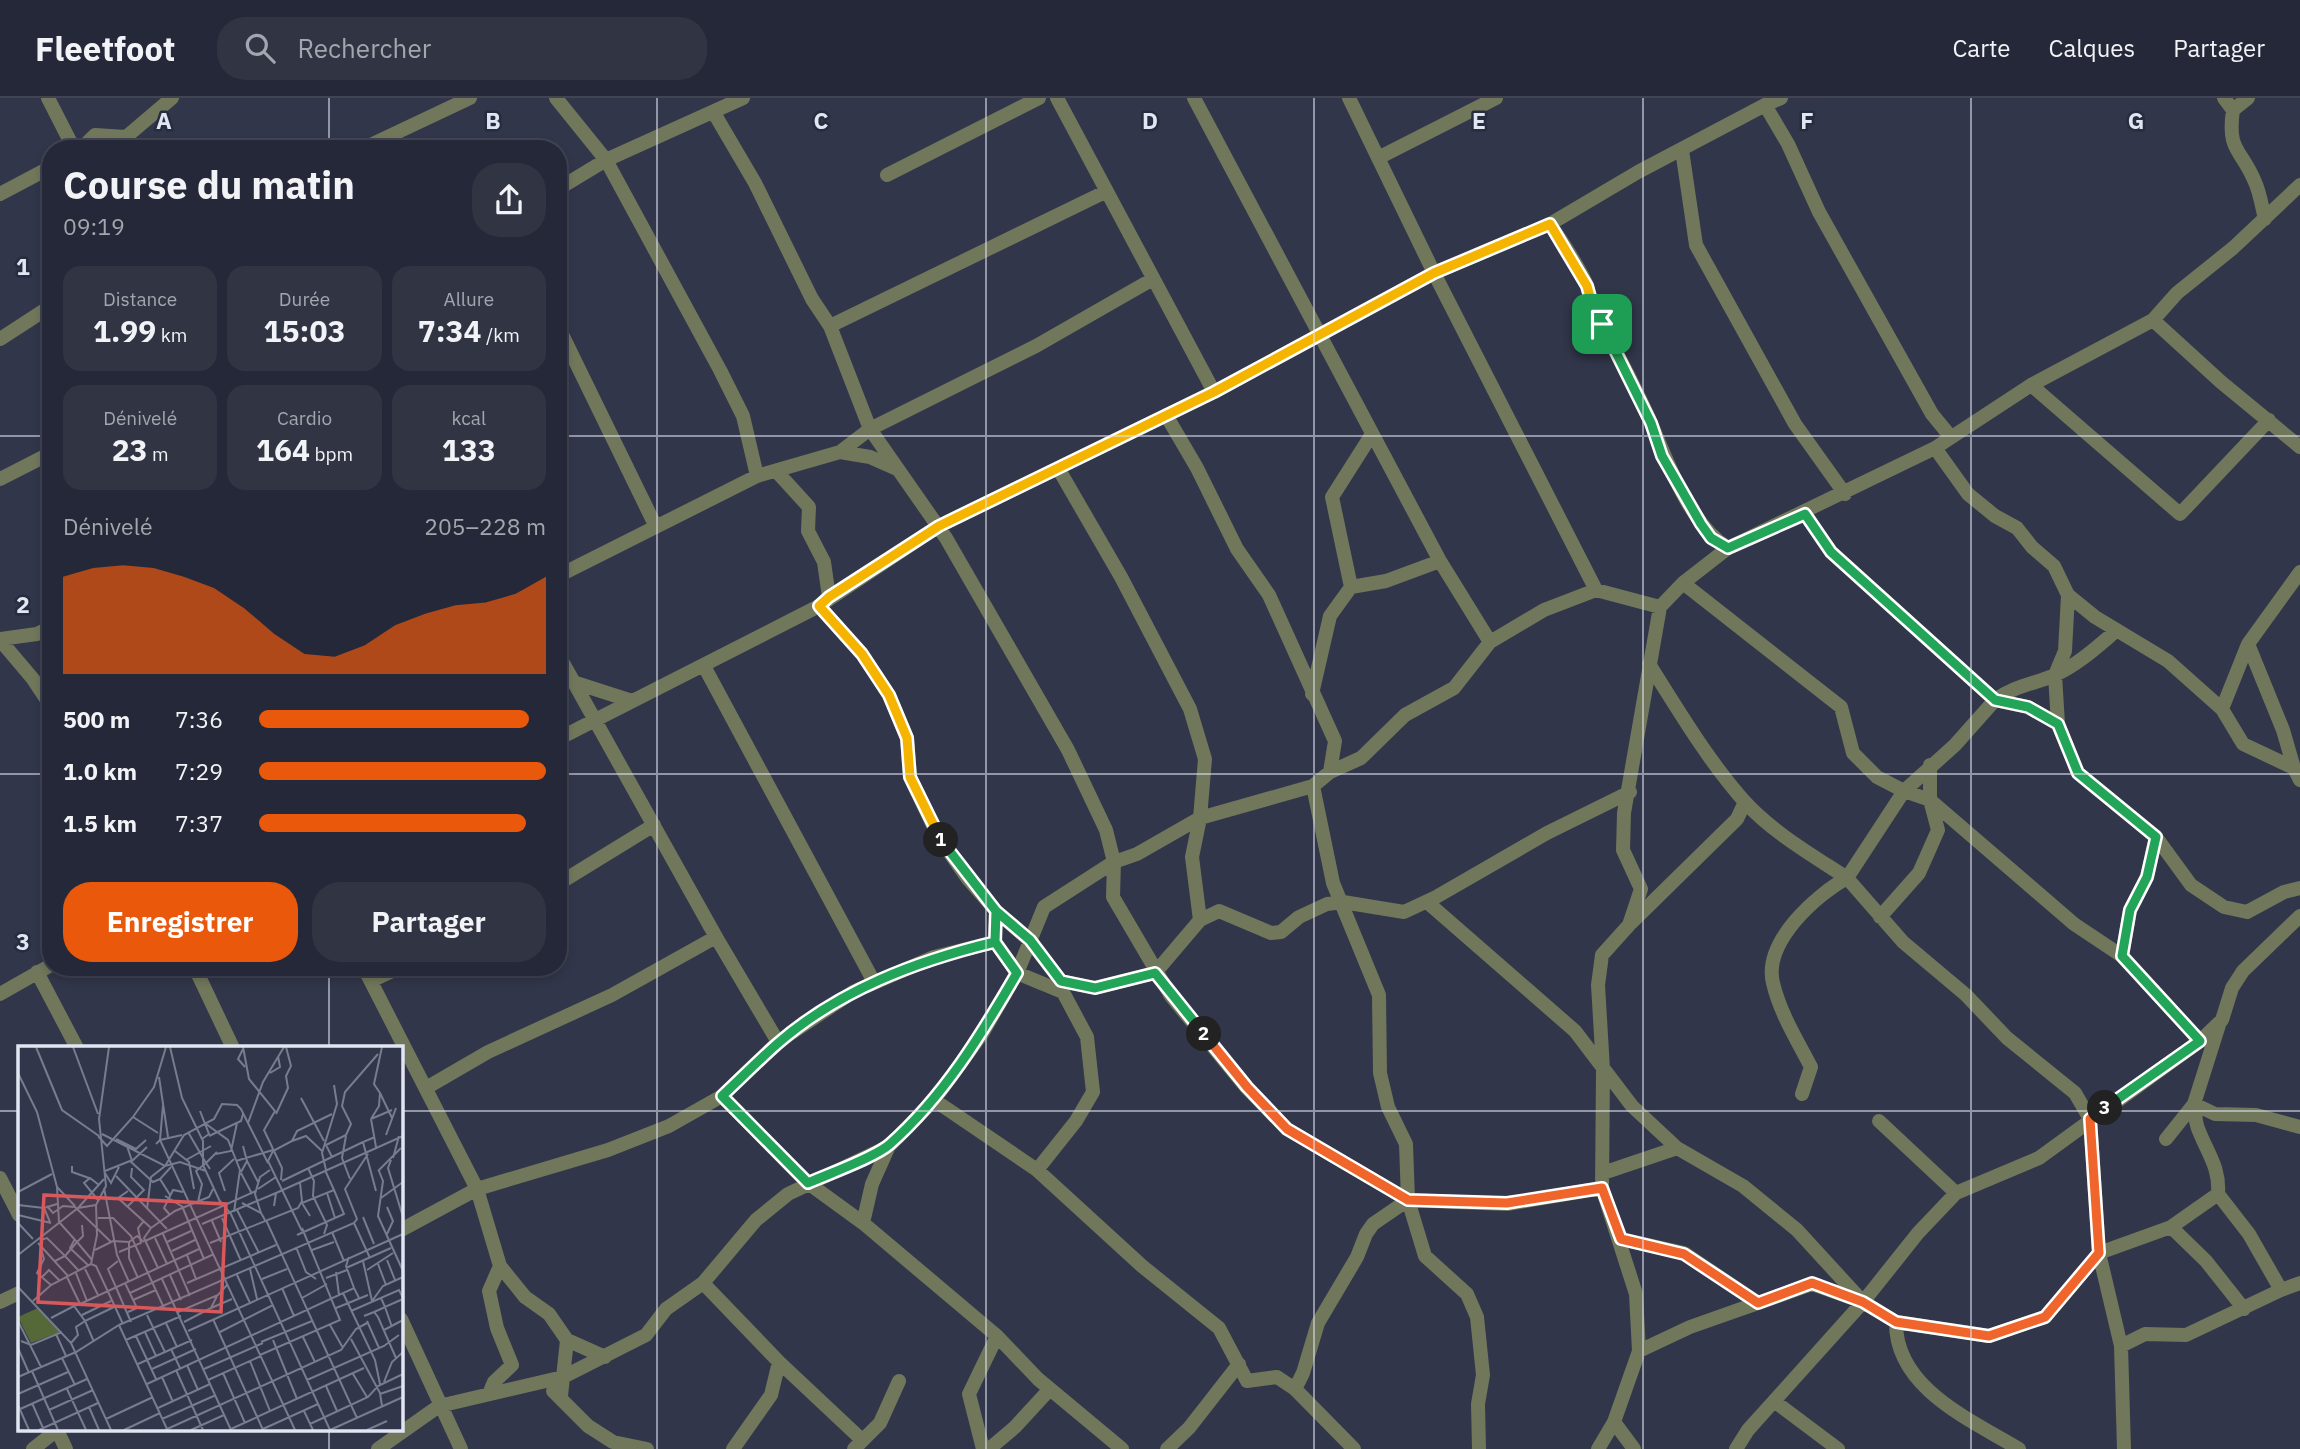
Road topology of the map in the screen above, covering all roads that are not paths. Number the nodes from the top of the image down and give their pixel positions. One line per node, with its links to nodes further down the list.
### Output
1 (48, 98): 16 (street)
2 (172, 98): 19 (street)
3 (470, 98): 20 (street)
4 (556, 98): 23 (street)
5 (743, 98): 15 (street)
6 (1039, 98): 25 (street)
7 (1057, 98): 28 (street)
8 (1194, 98): 37 (street)
9 (1349, 98): 22 (street)
10 (1496, 98): 22 (street)
11 (1781, 98): 14 (street)
12 (2248, 98): 13 (street)
13 (2229, 104): 30 (street)
14 (1765, 105): 21 (street); 46 (street)
15 (714, 113): 23 (street); 36 (street)
16 (69, 140)
17 (90, 140): 18 (street)
18 (113, 140)
19 (127, 140)
20 (381, 140)
21 (1682, 150): 31 (street); 56 (street)
22 (1378, 158): 32 (street)
23 (606, 160): 26 (street); 54 (street)
24 (42, 172): 29 (street)
25 (887, 175)
26 (567, 184)
27 (2300, 185): 30 (street)
28 (1105, 192): 33 (street); 36 (street)
29 (0, 194)
30 (2265, 219): 35 (street)
31 (1550, 224): 32 (street); 60 (street)
32 (1434, 273): 37 (street); 66 (street)
33 (1153, 279): 41 (street); 44 (street)
34 (42, 309): 38 (street)
35 (2152, 320): 40 (street); 43 (street)
36 (830, 326): 44 (street)
37 (1319, 334): 41 (street); 45 (street)
38 (0, 339)
39 (567, 344): 59 (street)
40 (2031, 386): 43 (street); 46 (street)
41 (1214, 392): 42 (street)
42 (1166, 415): 51 (street); 81 (street)
43 (2269, 420): 47 (street)
44 (870, 429): 49 (street); 52 (street)
45 (1372, 434): 61 (street); 65 (street)
46 (1950, 436): 48 (street)
47 (2300, 447)
48 (1935, 448): 56 (street); 67 (street)
49 (840, 452): 52 (street); 53 (street)
50 (42, 458): 55 (street)
51 (1058, 468): 58 (street); 96 (street)
52 (899, 471): 58 (street)
53 (778, 472): 54 (street); 68 (street)
54 (757, 476): 59 (street)
55 (0, 479)
56 (1844, 494): 57 (street)
57 (1805, 514): 60 (street); 82 (street)
58 (939, 526): 68 (street); 99 (street)
59 (656, 527): 62 (street)
60 (1728, 548): 64 (street)
61 (1440, 561): 65 (street); 73 (street)
62 (567, 572)
63 (2300, 572): 74 (street)
64 (1683, 583): 69 (street); 92 (street)
65 (1350, 587): 81 (street)
66 (1596, 590): 69 (street); 73 (street)
67 (2068, 595): 70 (street); 78 (street)
68 (824, 601): 76 (street); 105 (street)
69 (1660, 607): 75 (street)
70 (2117, 629): 78 (street); 84 (street)
71 (42, 632): 72 (street)
72 (0, 640): 80 (street)
73 (1490, 642): 89 (street)
74 (2248, 644): 84 (street); 90 (street)
75 (1649, 664): 93 (street); 95 (street)
76 (704, 666): 83 (street); 122 (street)
77 (567, 668): 79 (street)
78 (2055, 675): 82 (street); 86 (street)
79 (576, 683): 83 (street); 85 (street)
80 (42, 692)
81 (1312, 694): 89 (street)
82 (1995, 700): 86 (street); 88 (street)
83 (632, 701): 85 (street)
84 (2222, 709): 90 (street)
85 (597, 720): 87 (street); 97 (street)
86 (2058, 724): 98 (street)
87 (567, 735)
88 (1930, 765): 92 (street); 94 (street)
89 (1330, 772): 91 (street)
90 (2297, 774)
91 (1313, 786): 96 (street); 103 (street)
92 (1904, 791): 94 (street); 101 (street)
93 (1630, 792): 104 (street); 109 (street)
94 (1930, 800): 107 (street); 113 (street)
95 (1745, 802): 101 (street); 109 (street)
96 (1200, 818): 99 (street); 108 (street)
97 (654, 825): 100 (street); 110 (street)
98 (2156, 837): 102 (street); 113 (street)
99 (1114, 862): 111 (street); 116 (street)
100 (567, 878)
101 (1847, 878): 107 (street); 131 (street)
102 (2300, 888)
103 (1343, 902): 104 (street); 108 (street); 148 (street)
104 (1427, 902): 129 (street)
105 (996, 911): 111 (street); 112 (street)
106 (2300, 916): 124 (street)
107 (1880, 917): 135 (street)
108 (1200, 920): 116 (street)
109 (1629, 925): 129 (street)
110 (716, 937): 126 (street); 130 (street)
111 (1030, 940): 115 (street); 116 (street)
112 (995, 942): 115 (street); 122 (street)
113 (2122, 956): 125 (street)
114 (42, 970): 123 (street)
115 (1017, 973): 133 (street); 141 (street)
116 (1155, 973): 148 (street)
117 (47, 976): 127 (street)
118 (199, 976): 128 (street)
119 (368, 976): 121 (street)
120 (383, 976): 121 (street)
121 (371, 982): 130 (street)
122 (874, 982): 126 (street)
123 (0, 994)
124 (2221, 1020): 125 (street); 134 (street)
125 (2200, 1041): 135 (street)
126 (778, 1042): 132 (street)
127 (76, 1046)
128 (232, 1046)
129 (1603, 1069): 140 (street); 143 (street)
130 (426, 1088): 145 (street)
131 (1802, 1094)
132 (722, 1096): 144 (street); 145 (street)
133 (934, 1100): 139 (street); 141 (street)
134 (2194, 1104): 137 (street); 138 (street); 147 (street)
135 (2090, 1119): 146 (street); 154 (street)
136 (1879, 1121): 146 (street)
137 (2300, 1127)
138 (2165, 1139)
139 (889, 1146): 144 (street); 150 (street)
140 (1677, 1148): 143 (street); 161 (street)
141 (1037, 1170): 172 (street)
142 (0, 1178): 149 (street)
143 (1602, 1181): 148 (street); 153 (street)
144 (808, 1183): 150 (street); 157 (street)
145 (477, 1189): 152 (street); 155 (street)
146 (1956, 1193): 161 (street)
147 (2218, 1194): 151 (street); 158 (street)
148 (1408, 1200): 176 (street); 197 (street)
149 (18, 1213)
150 (863, 1223): 166 (street)
151 (2171, 1227): 154 (street); 163 (street)
152 (402, 1229)
153 (1621, 1239): 162 (street); 169 (street)
154 (2099, 1253): 165 (street); 168 (street)
155 (500, 1266): 167 (street); 178 (street)
156 (2299, 1280): 158 (street)
157 (703, 1283): 170 (street); 171 (street)
158 (2281, 1290): 163 (street)
159 (18, 1293): 160 (street)
160 (0, 1302)
161 (1863, 1302): 162 (street); 165 (street); 180 (street)
162 (1758, 1303): 169 (street)
163 (2244, 1308): 168 (street)
164 (402, 1320): 181 (street)
165 (1896, 1322): 202 (street)
166 (997, 1336): 177 (street); 192 (street)
167 (567, 1340): 170 (street); 173 (street)
168 (2121, 1346): 203 (street)
169 (1639, 1351): 182 (street)
170 (605, 1357): 173 (street)
171 (779, 1362): 185 (street); 191 (street)
172 (1240, 1364): 176 (street); 195 (street)
173 (563, 1377): 174 (street); 179 (street)
174 (536, 1381): 178 (street); 179 (street)
175 (899, 1381): 185 (street)
176 (1295, 1388): 196 (street)
177 (1050, 1389): 193 (street); 194 (street)
178 (489, 1394): 181 (street)
179 (561, 1396): 190 (street)
180 (1774, 1401): 200 (street); 201 (street)
181 (439, 1406): 188 (street); 189 (street)
182 (1614, 1422): 198 (street); 199 (street)
183 (54, 1432): 186 (street)
184 (58, 1432): 187 (street)
185 (857, 1444)
186 (33, 1449)
187 (66, 1449)
188 (378, 1449)
189 (461, 1449)
190 (647, 1449)
191 (733, 1449)
192 (983, 1449)
193 (989, 1449)
194 (1122, 1449)
195 (1167, 1449)
196 (1354, 1449)
197 (1479, 1449)
198 (1598, 1449)
199 (1634, 1449)
200 (1736, 1449)
201 (1838, 1449)
202 (2020, 1449)
203 (2124, 1449)

